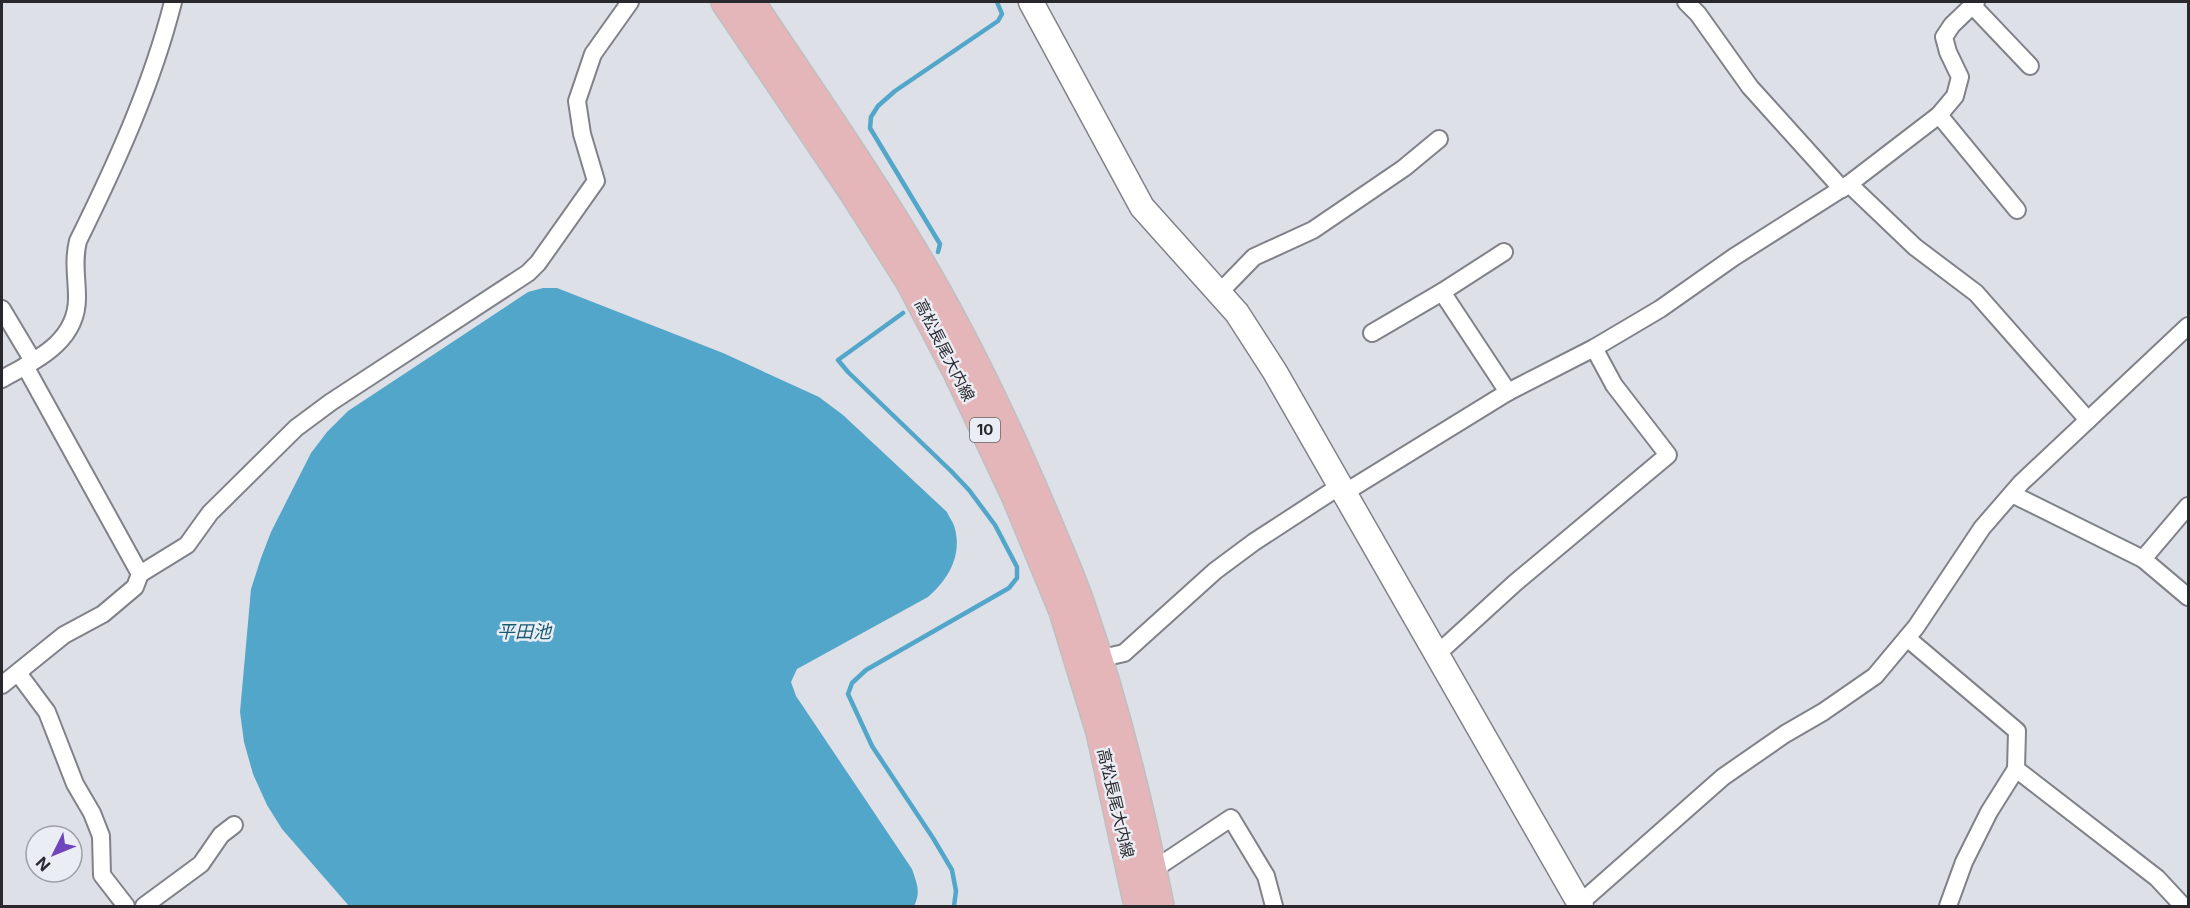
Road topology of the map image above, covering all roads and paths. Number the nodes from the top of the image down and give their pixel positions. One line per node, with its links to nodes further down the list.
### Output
1 (173, 2): 20 (street)
2 (630, 2): 28 (street)
3 (725, 2): 41 (main road, 高松長尾大内線 / 10)
4 (751, 2): 32 (main road, 高松長尾大内線 / 10)
5 (1031, 2): 15 (street)
6 (1686, 2): 11 (street)
7 (1974, 3): 8 (street); 9 (street)
8 (2030, 66)
9 (1939, 115): 11 (street); 12 (street)
10 (1439, 139): 15 (street)
11 (1845, 186): 19 (street); 23 (street)
12 (2017, 210)
13 (1504, 252): 14 (street)
14 (1442, 292): 18 (street); 22 (street)
15 (1219, 293): 24 (street)
16 (2, 309): 20 (street)
17 (2188, 326): 23 (street)
18 (1372, 333)
19 (1594, 348): 22 (street); 31 (street)
20 (29, 364): 21 (street); 28 (street)
21 (2, 379)
22 (1508, 392): 24 (street)
23 (2088, 420): 25 (street)
24 (1342, 490): 31 (street); 32 (street)
25 (2012, 494): 27 (street); 30 (street)
26 (2188, 506): 27 (street)
27 (2143, 560): 29 (street)
28 (140, 574): 33 (street)
29 (2188, 597)
30 (1907, 638): 35 (street); 38 (street)
31 (1436, 655): 38 (street)
32 (1098, 659): 37 (main road, 高松長尾大内線 / 10)
33 (18, 673): 34 (street); 39 (street)
34 (2, 685)
35 (2016, 769): 44 (street); 45 (street)
36 (234, 825): 40 (street)
37 (1153, 870): 42 (main road, 高松長尾大内線 / 10); 43 (street)
38 (1580, 905)
39 (126, 906)
40 (144, 906)
41 (1138, 906)
42 (1161, 906)
43 (1274, 906)
44 (1948, 906)
45 (2183, 906)

